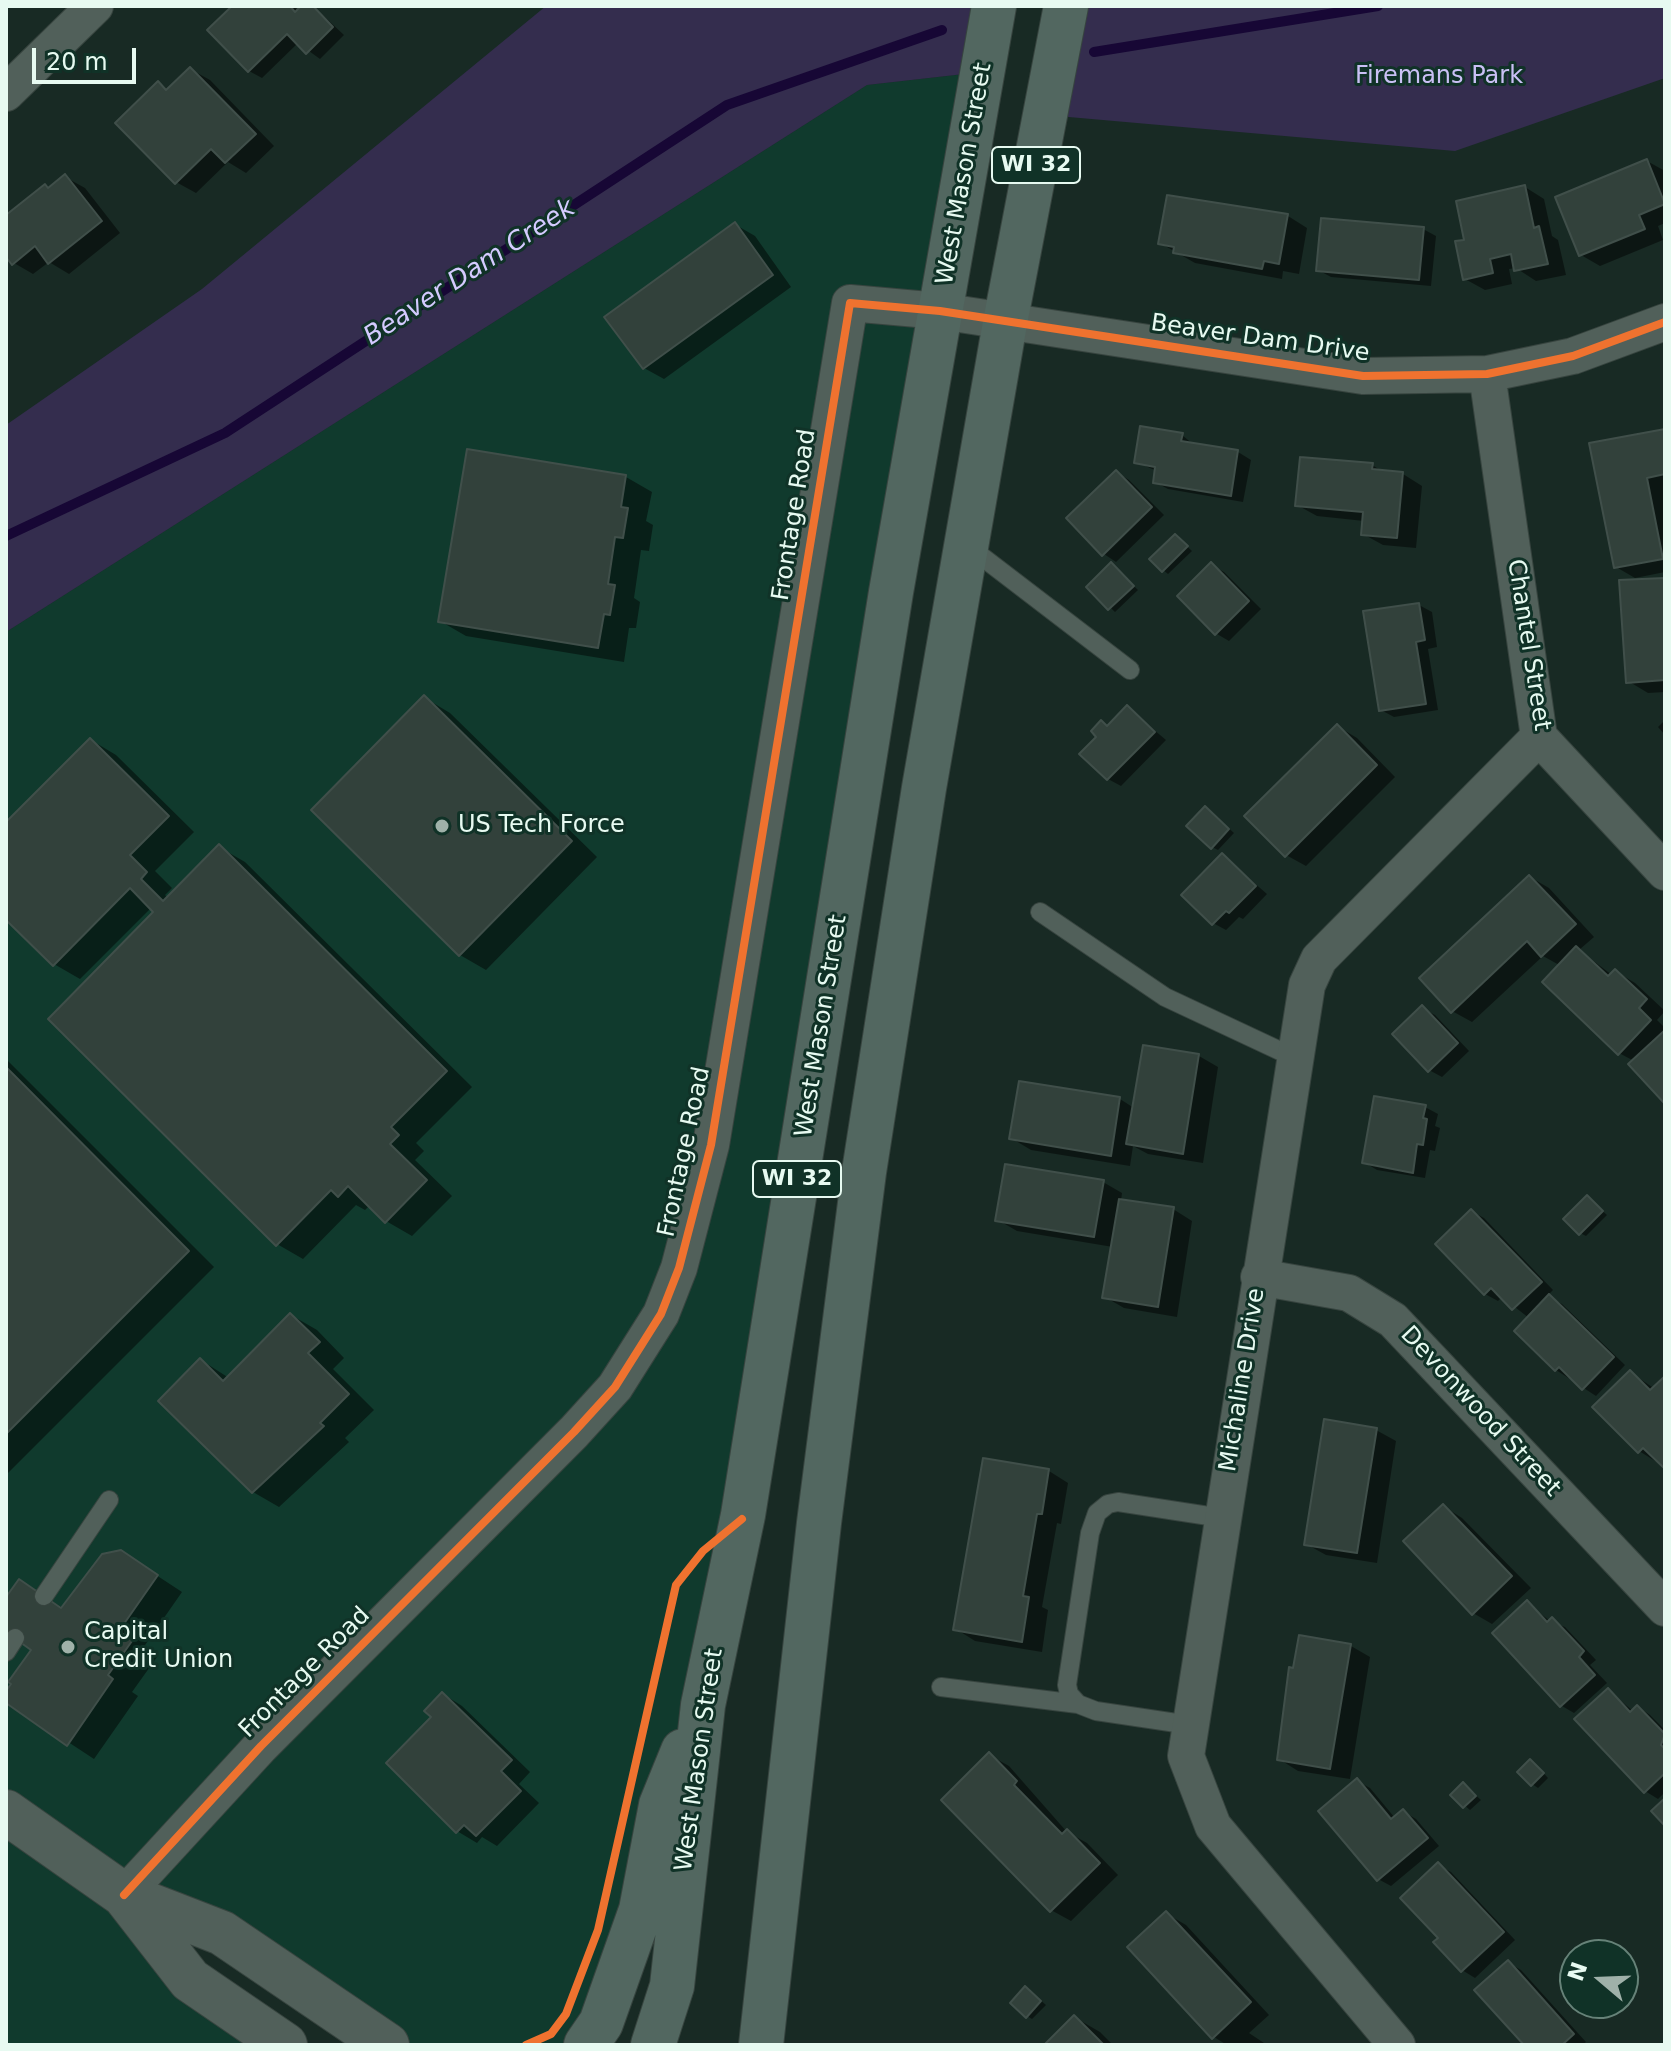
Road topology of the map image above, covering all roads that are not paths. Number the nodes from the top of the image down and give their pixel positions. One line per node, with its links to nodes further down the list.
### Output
1 (95, 6): 4 (street)
2 (994, 6): 5 (main road, West Mason Street / WI 32)
3 (1066, 6): 7 (main road, WI 32)
4 (6, 93)
5 (940, 311): 7 (street, Beaver Dam Drive); 22 (main road, West Mason Street / WI 32); 25 (street, Frontage Road)
6 (1665, 322): 8 (street, Beaver Dam Drive)
7 (1005, 323): 8 (street, Beaver Dam Drive); 9 (main road, WI 32)
8 (1487, 374): 11 (street, Chantel Street)
9 (966, 545): 10 (lane); 30 (main road, WI 32)
10 (1130, 670)
11 (1539, 737): 12 (street, Chantel Street); 14 (street, Michaline Drive)
12 (1665, 872)
13 (1040, 912): 14 (lane)
14 (1293, 1057): 15 (street, Michaline Drive)
15 (1259, 1277): 17 (street, Michaline Drive); 19 (street, Devonwood Street)
16 (109, 1500): 18 (lane)
17 (1222, 1518): 21 (lane); 23 (street, Michaline Drive)
18 (44, 1596)
19 (1665, 1608)
20 (941, 1687): 21 (lane)
21 (1078, 1704): 23 (lane)
22 (703, 1705): 28 (main road); 29 (main road, West Mason Street / WI 32)
23 (1190, 1725): 31 (street, Michaline Drive)
24 (6, 1812): 25 (street)
25 (124, 1895): 26 (street); 27 (street)
26 (285, 2045)
27 (387, 2045)
28 (586, 2045)
29 (653, 2045)
30 (761, 2045)
31 (1397, 2045)

